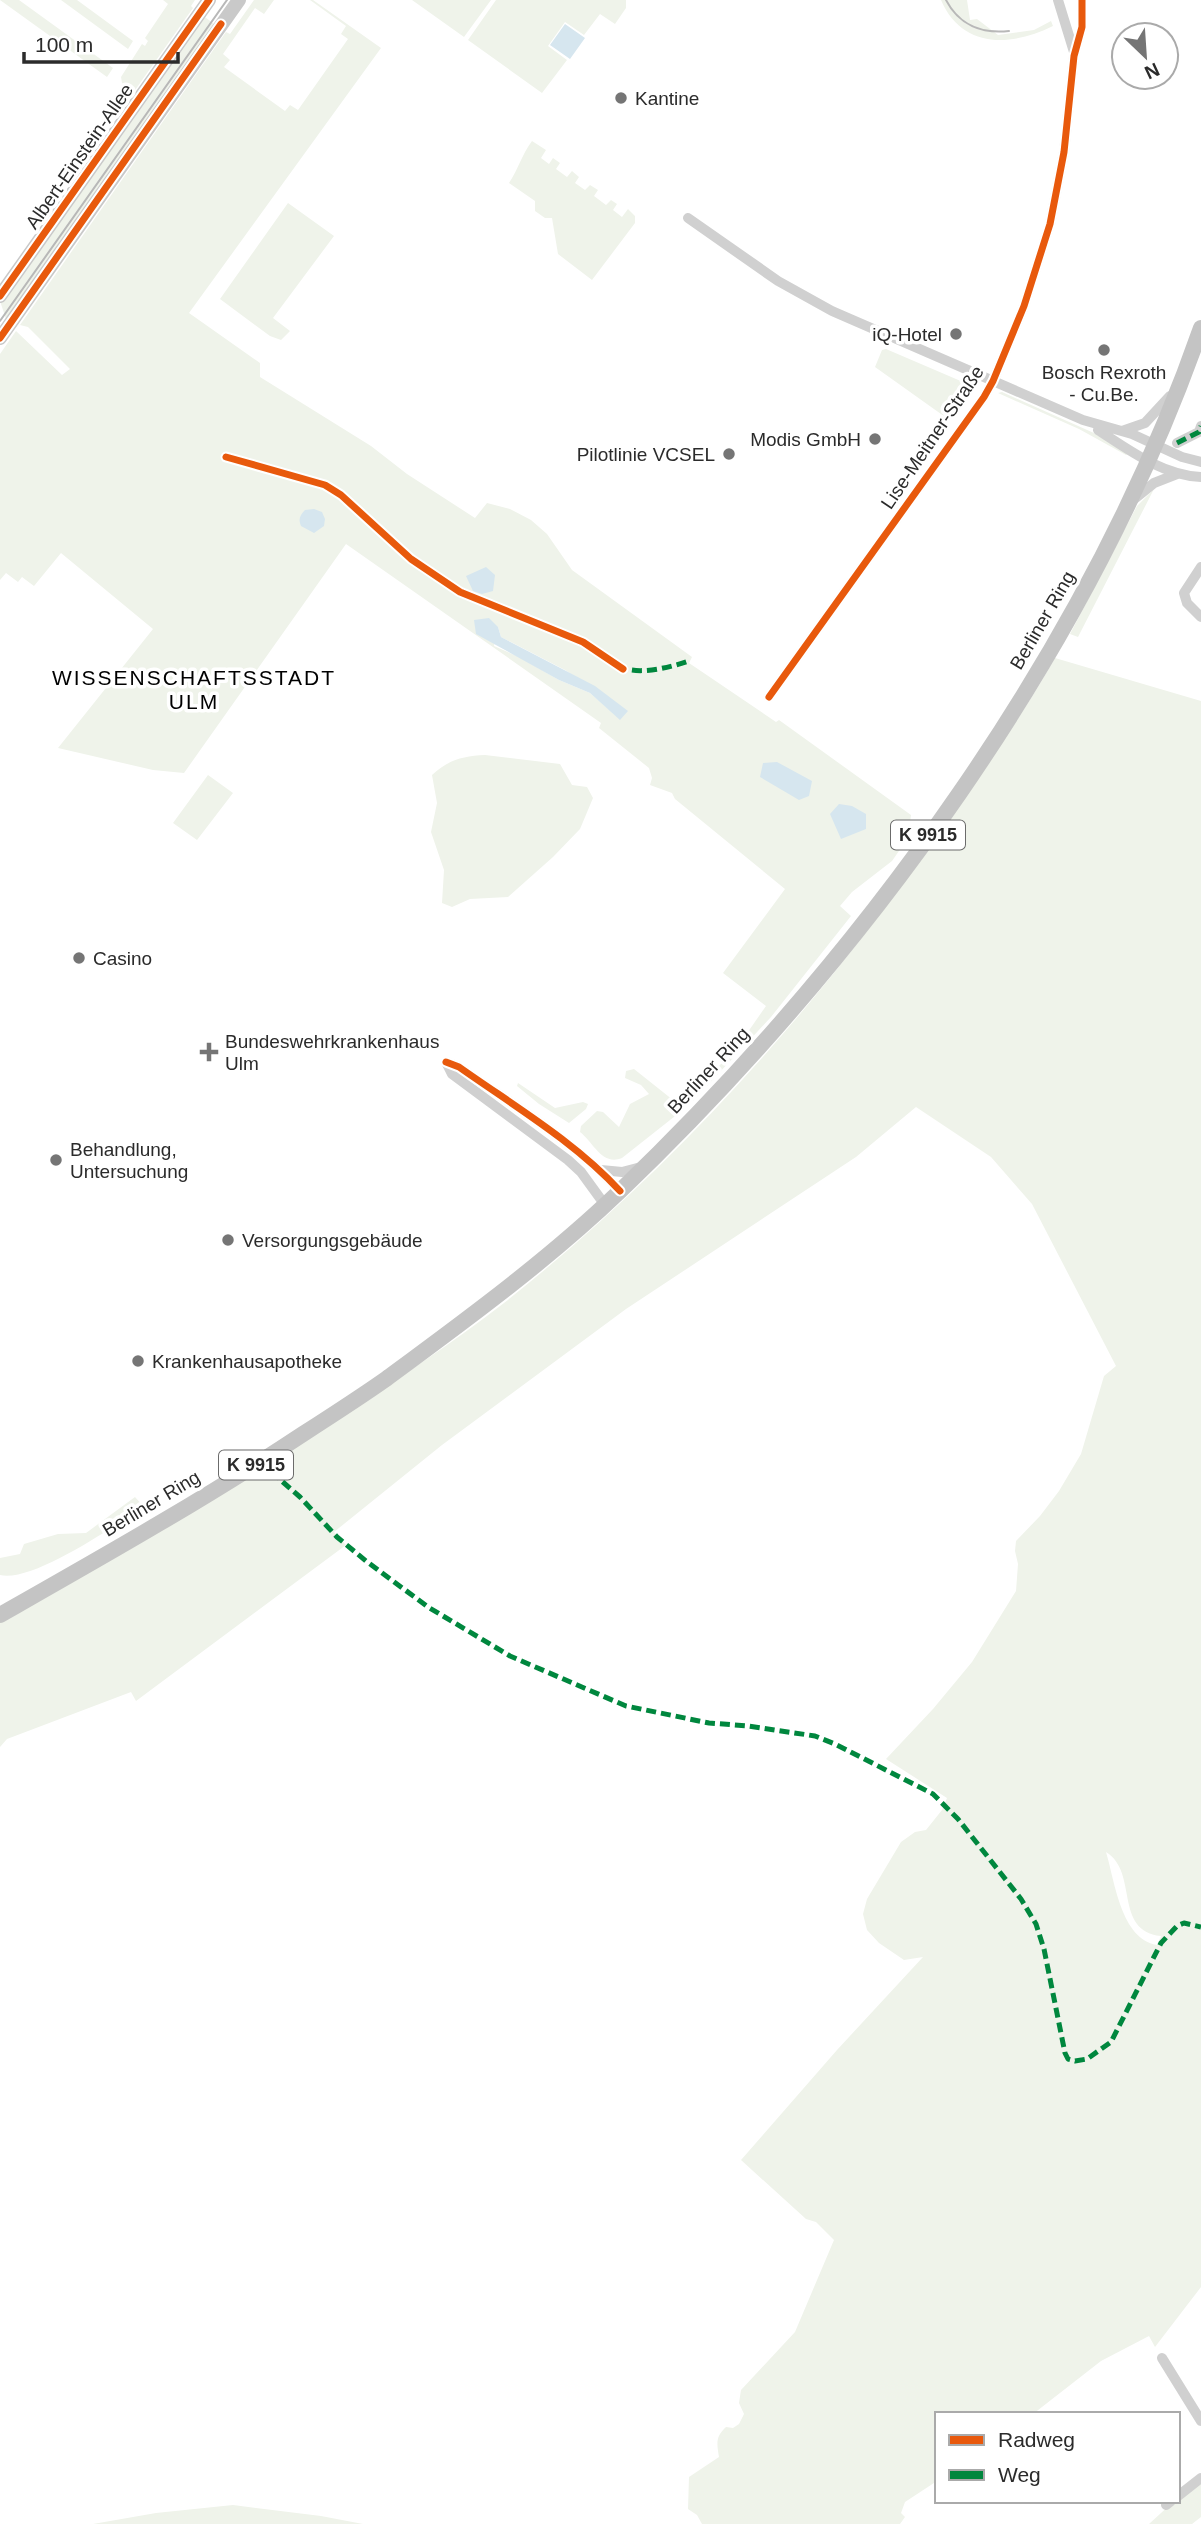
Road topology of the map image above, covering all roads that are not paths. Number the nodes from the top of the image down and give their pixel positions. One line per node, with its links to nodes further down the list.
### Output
1 (209, 0): 7 (street, Albert-Einstein-Allee)
2 (239, 0): 9 (street, Albert-Einstein-Allee)
3 (1058, 0): 5 (street, Lise-Meitner-Straße)
4 (1083, 0): 5 (street, Lise-Meitner-Straße)
5 (1074, 56): 10 (street, Lise-Meitner-Straße)
6 (688, 218): 10 (street)
7 (0, 296)
8 (1201, 328): 11 (main road, Berliner Ring / K 9915)
9 (0, 338)
10 (993, 381): 12 (street); 23 (street, Lise-Meitner-Straße)
11 (1180, 385): 14 (street); 16 (main road, Berliner Ring / K 9915)
12 (1083, 420): 14 (street); 16 (street)
13 (1200, 429): 15 (street)
14 (1118, 431): 16 (street)
15 (1177, 443)
16 (1151, 453): 17 (street); 18 (street); 20 (main road, Berliner Ring / K 9915)
17 (1201, 462)
18 (1181, 474): 19 (street); 20 (street)
19 (1201, 477)
20 (1124, 510): 24 (main road, Berliner Ring / K 9915)
21 (1201, 567): 22 (street)
22 (1201, 617)
23 (769, 697)
24 (645, 1166): 25 (street); 26 (main road, Berliner Ring / K 9915)
25 (600, 1169): 26 (street); 27 (street)
26 (620, 1191): 27 (main road, Berliner Ring / K 9915)
27 (605, 1205): 28 (main road, Berliner Ring / K 9915)
28 (0, 1615)
29 (1162, 2358): 30 (street)
30 (1201, 2421)
31 (1201, 2478): 32 (street)
32 (1180, 2494)

